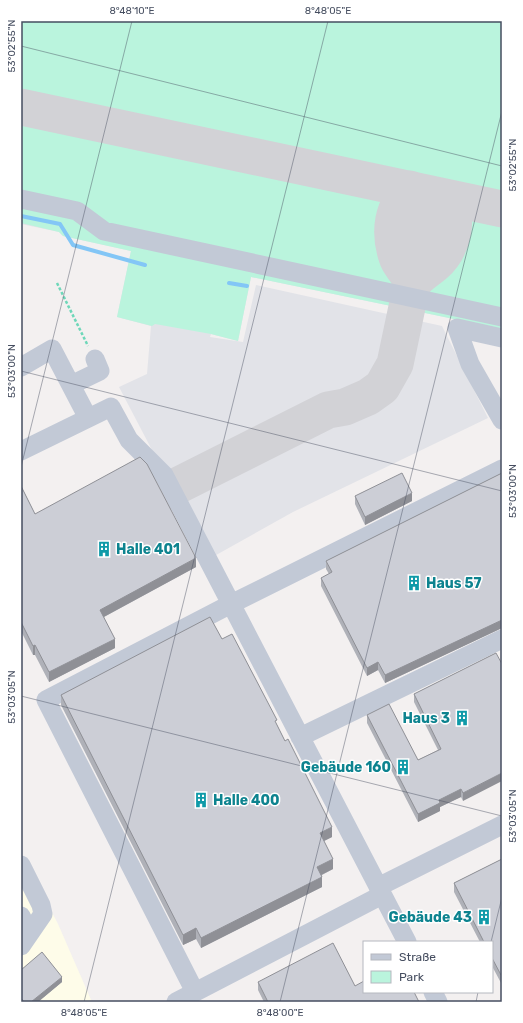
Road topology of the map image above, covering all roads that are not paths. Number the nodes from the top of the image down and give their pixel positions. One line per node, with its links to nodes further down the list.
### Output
1 (21, 200): 2 (lane)
2 (502, 317)
3 (502, 338): 8 (lane)
4 (95, 359): 6 (lane)
5 (21, 366): 6 (lane)
6 (71, 385): 7 (lane)
7 (88, 418): 9 (lane); 11 (lane)
8 (502, 420)
9 (21, 451)
10 (502, 469): 11 (lane)
11 (231, 604): 13 (lane); 19 (lane)
12 (502, 639): 13 (lane)
13 (300, 737): 16 (lane)
14 (502, 825): 16 (lane)
15 (21, 865): 17 (lane)
16 (380, 891): 18 (lane); 19 (lane)
17 (24, 931)
18 (406, 941)
19 (195, 992): 21 (lane)
20 (434, 993): 22 (lane)
21 (176, 1002)
22 (438, 1002)

